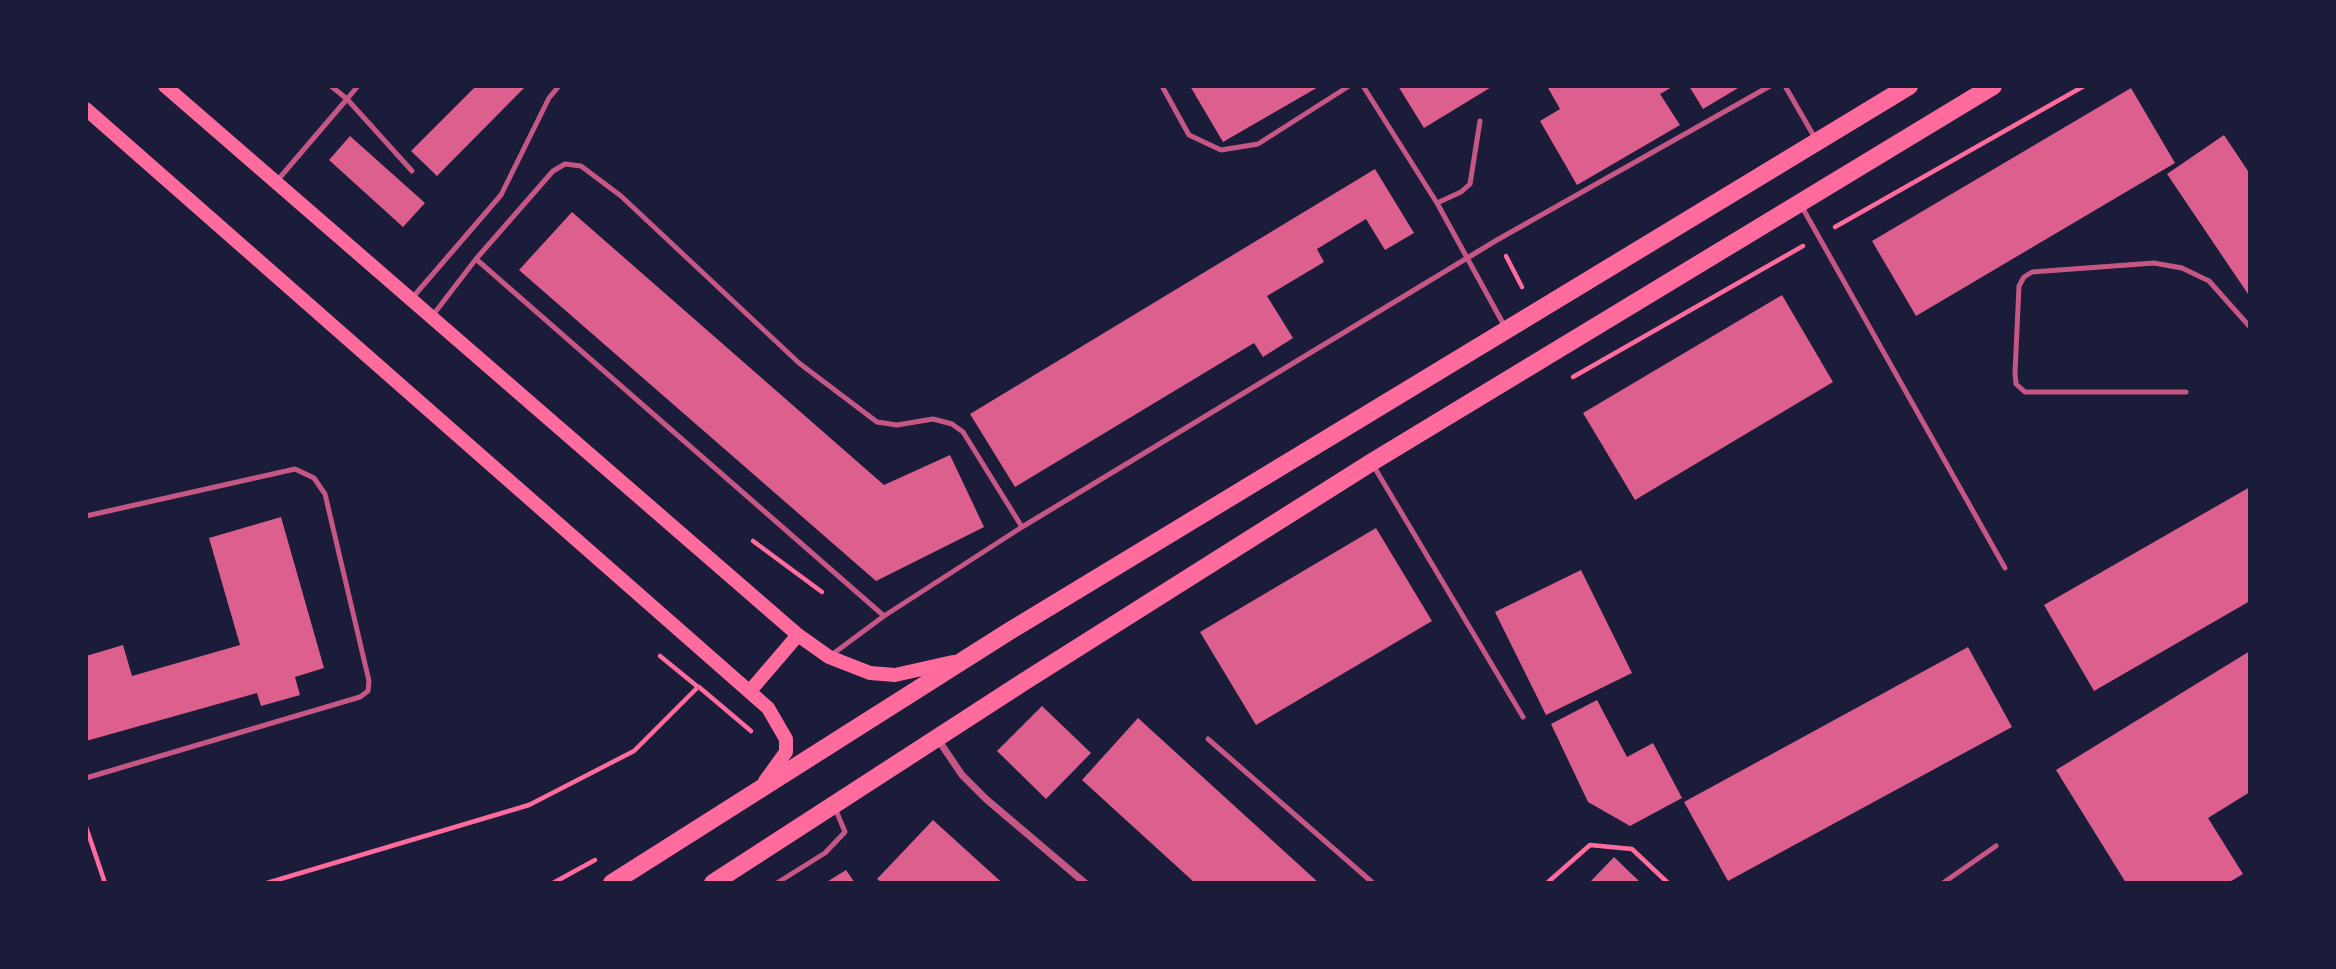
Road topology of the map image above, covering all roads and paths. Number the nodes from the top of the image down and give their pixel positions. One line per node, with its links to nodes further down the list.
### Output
1 (165, 86): 17 (main road)
2 (331, 86): 12 (lane)
3 (358, 86): 12 (lane)
4 (559, 86): 24 (lane)
5 (1162, 86): 6 (lane)
6 (1349, 86)
7 (1363, 86): 19 (lane)
8 (1770, 86): 20 (lane)
9 (1784, 86): 15 (lane)
10 (1909, 86): 15 (main road)
11 (1993, 86): 18 (main road)
12 (347, 99): 16 (lane); 17 (lane)
13 (86, 109): 41 (main road)
14 (1480, 121): 19 (lane)
15 (1816, 141): 27 (main road)
16 (412, 172)
17 (276, 182): 24 (main road)
18 (1798, 202): 29 (main road); 33 (lane)
19 (1437, 203): 21 (lane)
20 (1497, 240): 21 (lane); 23 (path)
21 (1468, 257): 27 (lane); 31 (lane)
22 (476, 259): 25 (lane); 31 (lane); 35 (lane)
23 (1522, 286)
24 (411, 299): 25 (main road)
25 (431, 317): 36 (main road)
26 (2250, 327): 28 (lane)
27 (1507, 330): 39 (main road)
28 (2186, 392)
29 (1372, 462): 42 (lane); 44 (main road)
30 (86, 516): 46 (lane)
31 (1022, 527): 35 (lane)
32 (752, 541): 34 (path)
33 (2005, 569)
34 (827, 596)
35 (884, 616): 38 (lane)
36 (798, 635): 38 (main road); 41 (main road)
37 (660, 656): 40 (path)
38 (828, 657): 39 (main road)
39 (968, 657): 47 (main road)
40 (698, 687): 43 (path); 53 (path)
41 (750, 691): 47 (main road)
42 (1523, 717)
43 (759, 738)
44 (936, 738): 48 (main road); 58 (street)
45 (1208, 739): 59 (lane)
46 (86, 778)
47 (754, 793): 55 (main road)
48 (833, 806): 56 (main road); 57 (lane)
49 (86, 827): 52 (path)
50 (1996, 846): 62 (lane)
51 (597, 859): 54 (path)
52 (104, 883)
53 (267, 883)
54 (553, 883)
55 (612, 883)
56 (713, 883)
57 (777, 883)
58 (1085, 883)
59 (1373, 883)
60 (1548, 883): 61 (path)
61 (1668, 883)
62 (1943, 883)

